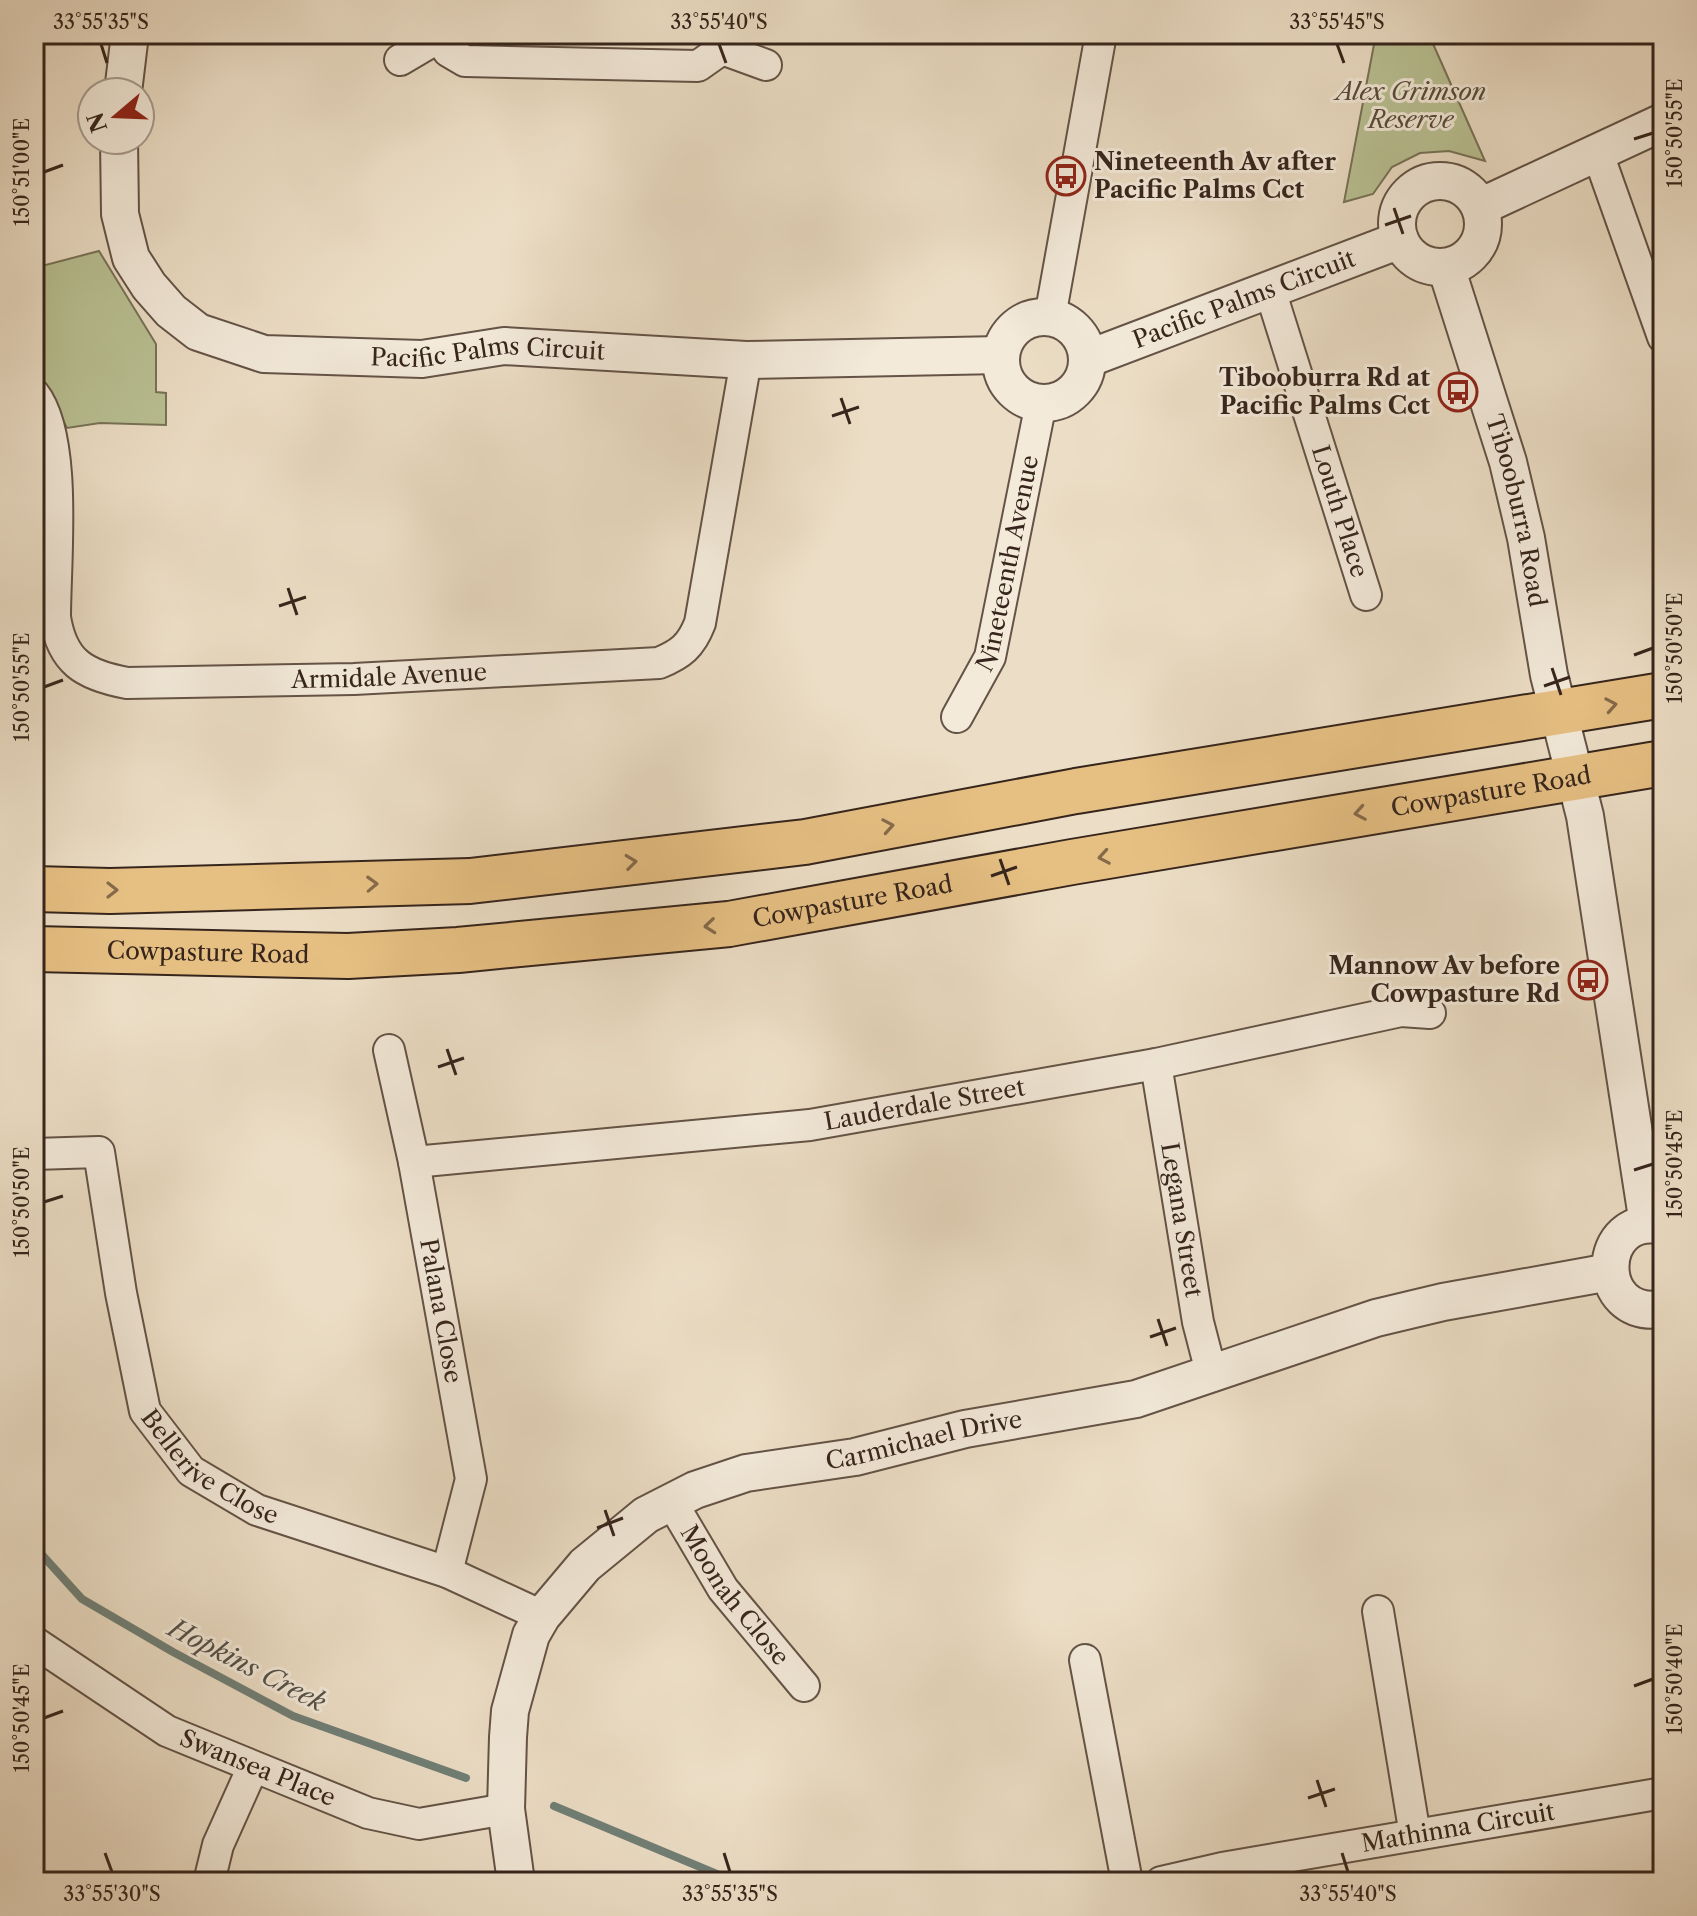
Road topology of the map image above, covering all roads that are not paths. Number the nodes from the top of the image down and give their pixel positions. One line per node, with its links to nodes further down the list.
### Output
1 (130, 34): 7 (street)
2 (1101, 34): 15 (street)
3 (438, 36): 4 (street); 5 (street)
4 (724, 41): 6 (street)
5 (400, 60)
6 (766, 65)
7 (125, 76)
8 (1663, 122): 9 (street)
9 (1597, 151): 11 (street); 16 (street)
10 (119, 156): 19 (street, Pacific Palms Circuit)
11 (1480, 207): 12 (street); 13 (street)
12 (1400, 240): 13 (street); 14 (street, Pacific Palms Circuit)
13 (1446, 267): 24 (street, Tibooburra Road)
14 (1270, 290): 18 (street, Pacific Palms Circuit); 22 (street, Louth Place)
15 (1050, 317): 17 (street); 18 (street)
16 (1663, 337)
17 (1001, 355): 19 (street, Pacific Palms Circuit); 21 (street)
18 (1087, 359): 21 (street)
19 (746, 360): 20 (street, Armidale Avenue)
20 (34, 394)
21 (1041, 403): 25 (street, Nineteenth Avenue)
22 (1366, 595)
23 (1663, 695): 24 (main road, one-way to 23)
24 (1559, 713): 27 (street, Tibooburra Road); 28 (main road, one-way to 24)
25 (957, 717)
26 (1663, 763): 27 (main road, Cowpasture Road)
27 (1576, 778): 29 (main road, Cowpasture Road, one-way to 29); 35 (street, Tibooburra Road)
28 (34, 889)
29 (34, 949)
30 (1430, 1013): 32 (street, Lauderdale Street)
31 (389, 1050): 34 (street, Palana Close)
32 (1156, 1064): 34 (street, Lauderdale Street); 38 (street, Legana Street)
33 (34, 1154): 40 (street, Bellerive Close)
34 (414, 1162): 40 (street, Palana Close)
35 (1655, 1225): 36 (street)
36 (1610, 1272): 37 (street); 38 (street, Carmichael Drive)
37 (1662, 1311)
38 (1212, 1376): 39 (street, Carmichael Drive)
39 (671, 1501): 42 (street, Carmichael Drive); 45 (street, Moonah Close)
40 (447, 1572): 42 (street, Bellerive Close)
41 (1378, 1611): 49 (street)
42 (542, 1616): 48 (street, Carmichael Drive)
43 (34, 1642): 46 (street, Swansea Place)
44 (1085, 1660): 52 (street)
45 (804, 1686)
46 (253, 1767): 48 (street, Swansea Place); 50 (street)
47 (1663, 1793): 49 (street, Mathinna Circuit)
48 (506, 1809): 51 (street, Carmichael Drive)
49 (1415, 1835): 53 (street, Mathinna Circuit)
50 (206, 1882)
51 (516, 1882)
52 (1127, 1882)
53 (1161, 1882)

